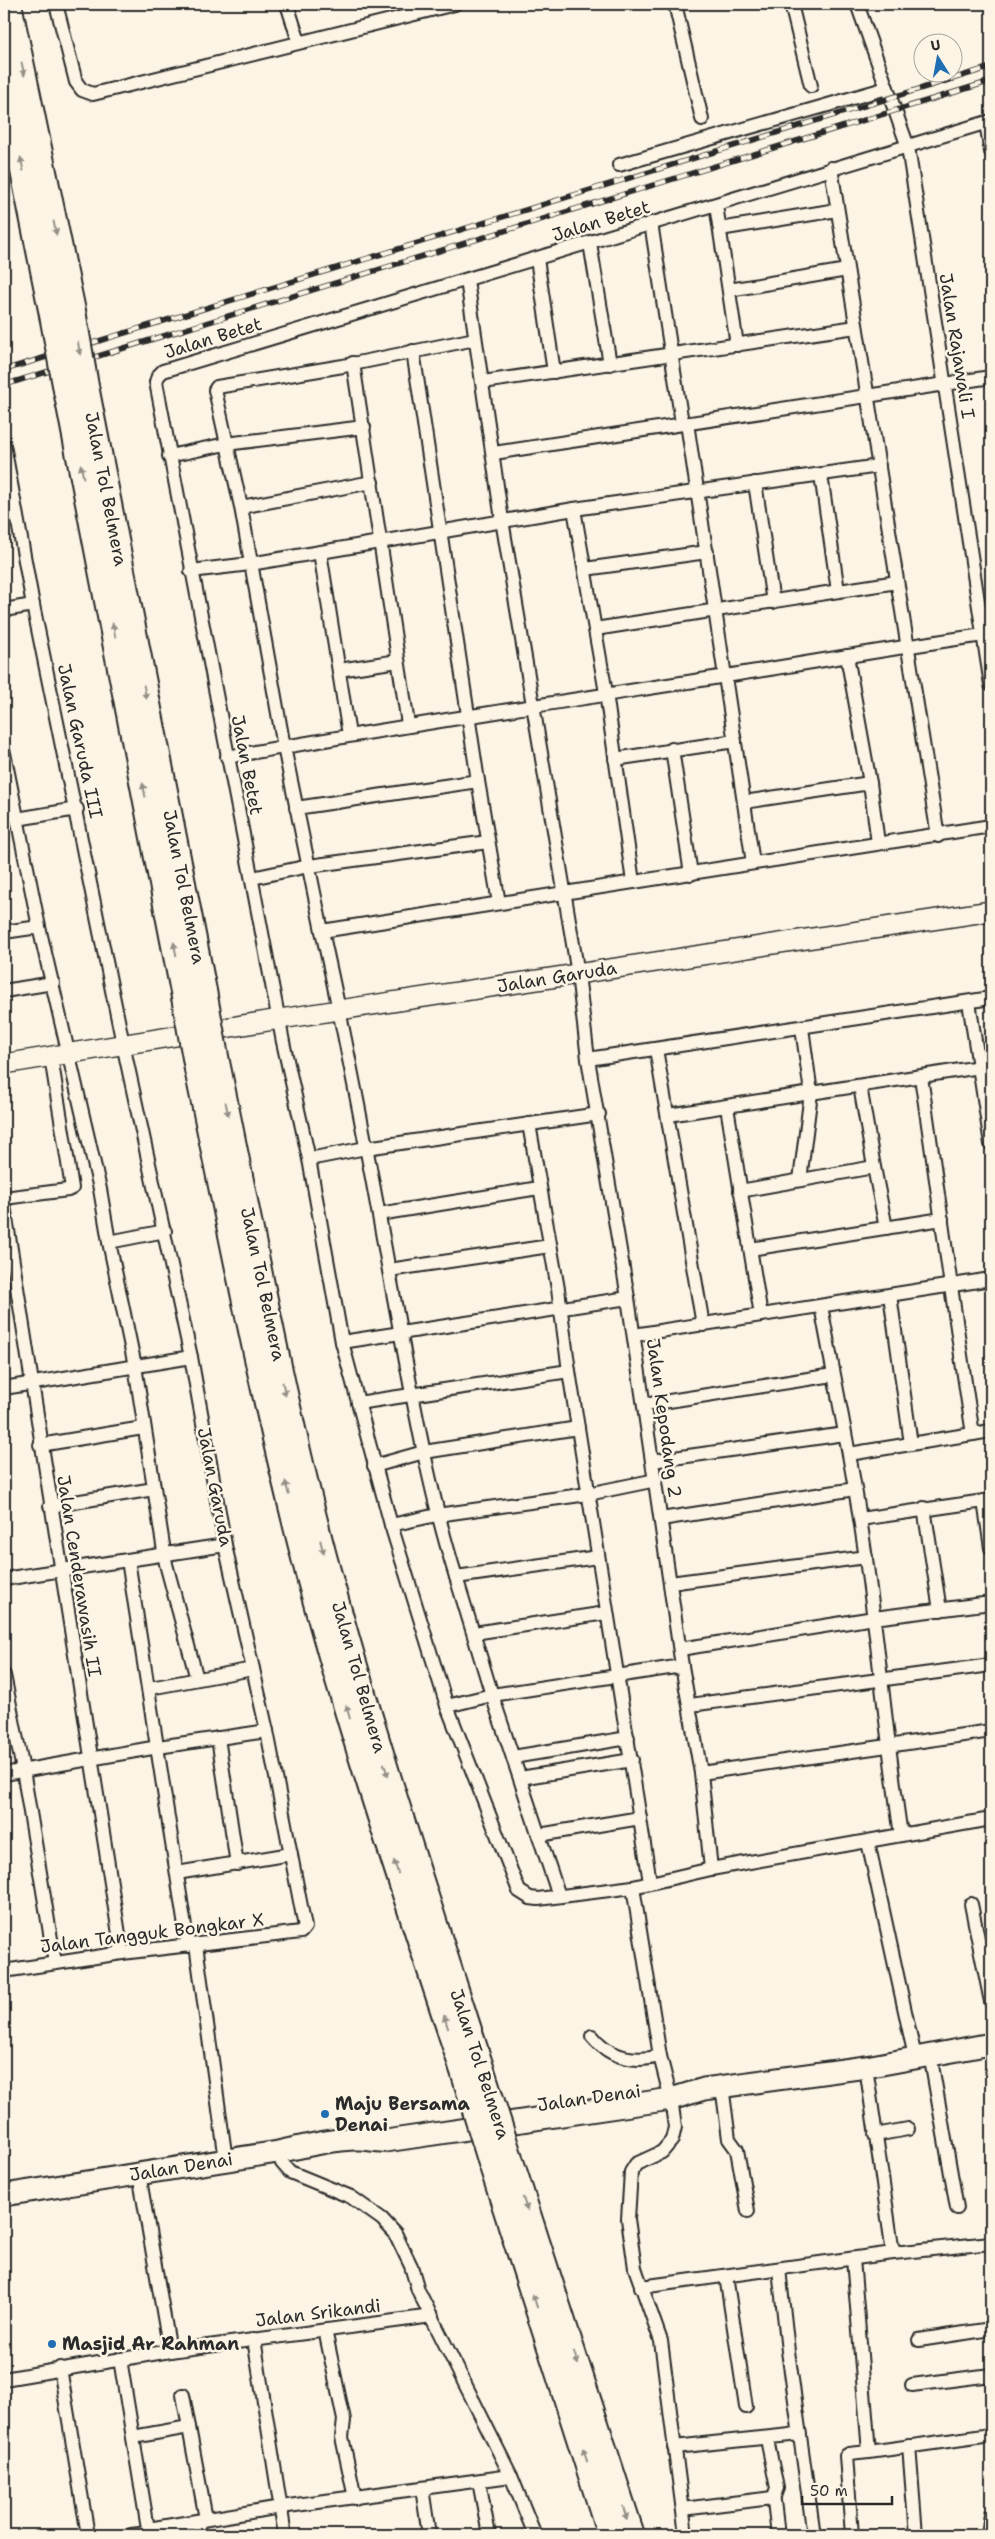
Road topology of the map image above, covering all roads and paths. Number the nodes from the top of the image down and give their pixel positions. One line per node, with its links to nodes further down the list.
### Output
1 (9, 4): 28 (highway, Jalan Tol Belmera, one-way to 28)
2 (56, 4): 9 (street)
3 (287, 4): 9 (street)
4 (455, 4): 8 (street)
5 (675, 4): 13 (street)
6 (791, 4): 11 (street)
7 (857, 4): 12 (street, Jalan Rajawali I)
8 (419, 8): 9 (street)
9 (299, 42)
10 (4, 77): 28 (highway, Jalan Tol Belmera, one-way to 10)
11 (810, 86)
12 (887, 88): 15 (street, Jalan Rajawali I); 17 (street)
13 (702, 119)
14 (989, 122): 15 (street, Jalan Betet); 16 (street)
15 (908, 147): 18 (street, Jalan Betet); 39 (street, Jalan Rajawali I)
16 (991, 152)
17 (619, 165)
18 (831, 168): 19 (street, Jalan Betet); 20 (street)
19 (716, 205): 21 (street, Jalan Betet); 22 (street)
20 (837, 210): 22 (street); 25 (street)
21 (651, 223): 23 (street, Jalan Betet); 33 (street)
22 (720, 229): 27 (street)
23 (590, 243): 24 (street, Jalan Betet); 35 (street)
24 (537, 259): 26 (street, Jalan Betet); 36 (street)
25 (847, 270): 27 (street); 29 (street)
26 (467, 280): 30 (street, Jalan Kepodang 2); 46 (street, Jalan Betet)
27 (729, 290): 31 (street)
28 (62, 313): 258 (highway, Jalan Tol Belmera, bridge)
29 (856, 327): 31 (street); 40 (street)
30 (475, 338): 32 (street); 38 (street, Jalan Kepodang 2)
31 (737, 345): 33 (street)
32 (413, 351): 34 (street); 55 (street)
33 (671, 356): 35 (street); 41 (street)
34 (353, 363): 42 (street); 43 (street)
35 (610, 364): 36 (street)
36 (554, 372): 38 (street)
37 (991, 378): 39 (street)
38 (483, 382): 45 (street, Jalan Kepodang 2)
39 (946, 384): 40 (street); 69 (street, Jalan Rajawali I)
40 (867, 396): 41 (street); 47 (street)
41 (684, 423): 45 (street); 51 (street)
42 (364, 426): 43 (street); 49 (street)
43 (226, 444): 46 (street); 52 (street)
44 (4, 445): 65 (street, Jalan Garuda III)
45 (494, 452): 54 (street, Jalan Kepodang 2)
46 (169, 456): 61 (street, Jalan Betet)
47 (879, 466): 48 (street); 62 (street)
48 (821, 475): 50 (street); 63 (street)
49 (372, 482): 52 (street); 56 (street)
50 (755, 483): 51 (street); 64 (street)
51 (697, 491): 53 (street); 58 (street)
52 (241, 507): 59 (street)
53 (574, 509): 54 (street); 60 (street)
54 (502, 520): 55 (street); 77 (street, Jalan Kepodang 2)
55 (439, 532): 56 (street); 78 (street)
56 (380, 542): 57 (street); 72 (street)
57 (320, 552): 59 (street); 73 (street)
58 (707, 552): 60 (street); 67 (street)
59 (250, 564): 61 (street); 82 (street)
60 (585, 569): 68 (street)
61 (191, 571): 85 (street, Jalan Betet)
62 (896, 582): 63 (street); 70 (street)
63 (838, 591): 64 (street)
64 (773, 602): 67 (street)
65 (33, 605): 66 (street); 91 (street, Jalan Garuda III)
66 (4, 610)
67 (716, 612): 68 (street); 74 (street)
68 (595, 629): 76 (street)
69 (987, 635): 70 (street); 75 (street, Jalan Rajawali I)
70 (906, 646): 71 (street); 94 (street)
71 (848, 656): 74 (street); 88 (street)
72 (398, 661): 73 (street); 79 (street)
73 (339, 670): 80 (street)
74 (726, 676): 76 (street); 81 (street)
75 (991, 685)
76 (606, 693): 77 (street); 86 (street)
77 (532, 706): 78 (street); 102 (street, Jalan Kepodang 2)
78 (468, 716): 79 (street); 87 (street)
79 (408, 724): 80 (street)
80 (349, 735): 82 (street)
81 (735, 741): 83 (street); 89 (street)
82 (284, 747): 85 (street); 90 (street)
83 (672, 749): 86 (street); 99 (street)
84 (4, 753): 92 (street)
85 (227, 757): 100 (street, Jalan Betet)
86 (614, 759): 101 (street)
87 (478, 781): 90 (street); 95 (street)
88 (870, 783): 89 (street); 96 (street)
89 (744, 802): 97 (street)
90 (296, 808): 98 (street)
91 (77, 809): 92 (street); 116 (street, Jalan Garuda III)
92 (17, 819): 105 (street)
93 (991, 826): 94 (street)
94 (938, 836): 96 (street)
95 (488, 842): 98 (street); 103 (street)
96 (878, 843): 97 (street)
97 (753, 863): 99 (street)
98 (309, 866): 100 (street); 106 (street)
99 (691, 874): 101 (street)
100 (252, 878): 114 (street, Jalan Betet)
101 (633, 882): 102 (street)
102 (564, 892): 103 (street); 108 (street, Jalan Kepodang 2)
103 (499, 903): 106 (street)
104 (991, 911): 108 (street, Jalan Garuda)
105 (38, 926): 107 (street); 109 (street)
106 (322, 931): 113 (street)
107 (4, 932)
108 (578, 974): 113 (street, Jalan Garuda); 120 (street, Jalan Kepodang 2)
109 (53, 983): 110 (street); 118 (street)
110 (4, 991)
111 (991, 998): 112 (street)
112 (969, 1002): 115 (street); 122 (street)
113 (338, 1010): 114 (street, Jalan Garuda); 131 (street)
114 (280, 1019): 116 (street, Jalan Garuda); 132 (street, Jalan Betet)
115 (802, 1028): 117 (street); 125 (street)
116 (123, 1044): 118 (street, Jalan Garuda); 142 (street, Jalan Garuda)
117 (656, 1049): 120 (street); 128 (street)
118 (70, 1054): 119 (street, Jalan Garuda); 143 (street)
119 (51, 1057): 121 (street, Jalan Garuda); 137 (street)
120 (588, 1059): 127 (street, Jalan Kepodang 2)
121 (4, 1064)
122 (980, 1067): 123 (street); 130 (street)
123 (921, 1077): 124 (street); 140 (street)
124 (860, 1086): 125 (street); 133 (street)
125 (811, 1094): 126 (street); 134 (street)
126 (727, 1107): 128 (street); 136 (street)
127 (599, 1114): 129 (street); 150 (street, Jalan Kepodang 2)
128 (668, 1115): 154 (street)
129 (529, 1124): 131 (street); 135 (street)
130 (991, 1144)
131 (366, 1148): 132 (street); 139 (street)
132 (309, 1159): 157 (street, Jalan Betet)
133 (874, 1167): 134 (street); 141 (street)
134 (800, 1180): 136 (street)
135 (539, 1188): 139 (street); 144 (street)
136 (740, 1191): 145 (street)
137 (4, 1198)
138 (4, 1205): 162 (street, Jalan Cenderawasih II)
139 (379, 1214): 146 (street)
140 (942, 1219): 141 (street); 148 (street)
141 (886, 1228): 145 (street)
142 (165, 1230): 143 (street); 158 (street, Jalan Garuda)
143 (109, 1242): 159 (street)
144 (550, 1246): 146 (street); 152 (street)
145 (750, 1249): 153 (street)
146 (389, 1270): 155 (street)
147 (991, 1279): 148 (street)
148 (949, 1286): 149 (street); 171 (street)
149 (890, 1295): 151 (street); 172 (street)
150 (628, 1298): 152 (street); 156 (street, Jalan Kepodang 2)
151 (821, 1306): 153 (street); 161 (street)
152 (560, 1308): 155 (street); 160 (street)
153 (761, 1316): 154 (street)
154 (703, 1324): 156 (street)
155 (401, 1333): 157 (street); 164 (street)
156 (634, 1335): 166 (street, Jalan Kepodang 2)
157 (342, 1342): 165 (street, Jalan Betet)
158 (191, 1357): 159 (street); 189 (street, Jalan Garuda)
159 (135, 1366): 162 (street); 167 (street)
160 (569, 1371): 164 (street); 168 (street)
161 (833, 1375): 166 (street); 170 (street)
162 (31, 1384): 163 (street); 173 (street, Jalan Cenderawasih II)
163 (4, 1388)
164 (413, 1395): 165 (street); 174 (street)
165 (358, 1403): 177 (street, Jalan Betet)
166 (644, 1406): 176 (street, Jalan Kepodang 2)
167 (143, 1428): 173 (street); 180 (street)
168 (578, 1428): 174 (street); 181 (street)
169 (991, 1431): 171 (street)
170 (845, 1434): 175 (street); 176 (street)
171 (973, 1434): 172 (street)
172 (911, 1444): 175 (street)
173 (40, 1445): 183 (street, Jalan Cenderawasih II)
174 (424, 1452): 177 (street); 185 (street)
175 (849, 1454): 179 (street)
176 (652, 1462): 178 (street, Jalan Kepodang 2)
177 (374, 1466): 188 (street, Jalan Betet)
178 (656, 1480): 181 (street); 186 (street, Jalan Kepodang 2)
179 (855, 1488): 186 (street); 187 (street)
180 (154, 1489): 183 (street); 191 (street)
181 (588, 1494): 185 (street); 192 (street)
182 (988, 1500): 184 (street); 190 (street)
183 (50, 1506): 195 (street, Jalan Cenderawasih II)
184 (924, 1508): 187 (street); 200 (street)
185 (437, 1515): 188 (street); 196 (street)
186 (661, 1519): 198 (street, Jalan Kepodang 2)
187 (860, 1519): 193 (street)
188 (391, 1525): 215 (street, Jalan Betet)
189 (225, 1545): 191 (street); 207 (street, Jalan Garuda)
190 (991, 1548)
191 (165, 1554): 194 (street); 210 (street)
192 (598, 1557): 196 (street); 201 (street)
193 (866, 1557): 198 (street); 202 (street)
194 (128, 1560): 195 (street); 212 (street)
195 (60, 1570): 197 (street); 223 (street, Jalan Cenderawasih II)
196 (456, 1577): 203 (street)
197 (4, 1579)
198 (670, 1583): 204 (street, Jalan Kepodang 2)
199 (991, 1603): 200 (street)
200 (940, 1610): 202 (street)
201 (606, 1613): 203 (street); 209 (street)
202 (874, 1618): 204 (street); 211 (street)
203 (474, 1633): 213 (street)
204 (680, 1650): 205 (street, Jalan Kepodang 2)
205 (682, 1666): 209 (street); 214 (street, Jalan Kepodang 2)
206 (991, 1666): 211 (street)
207 (253, 1669): 210 (street); 216 (street, Jalan Garuda)
208 (4, 1675): 225 (street)
209 (616, 1676): 213 (street); 219 (street)
210 (197, 1679): 212 (street)
211 (883, 1680): 214 (street); 221 (street)
212 (150, 1688): 220 (street)
213 (492, 1694): 215 (street); 222 (street)
214 (690, 1705): 226 (street, Jalan Kepodang 2)
215 (447, 1706): 240 (street, Jalan Betet)
216 (267, 1731): 218 (street); 234 (street, Jalan Garuda)
217 (991, 1731): 221 (street)
218 (218, 1738): 220 (street); 235 (street)
219 (628, 1738): 222 (street); 224 (street)
220 (158, 1746): 223 (street); 237 (street)
221 (888, 1747): 226 (street); 232 (street)
222 (513, 1757): 228 (street)
223 (92, 1758): 225 (street); 244 (street, Jalan Cenderawasih II)
224 (632, 1760): 228 (street); 229 (street)
225 (23, 1770): 227 (street); 245 (street)
226 (701, 1773): 236 (street, Jalan Kepodang 2)
227 (4, 1774)
228 (520, 1778): 231 (street)
229 (640, 1818): 231 (street); 238 (street)
230 (991, 1819): 232 (street, Jalan Betet)
231 (539, 1835): 240 (street)
232 (901, 1835): 233 (street, Jalan Betet)
233 (868, 1842): 236 (street, Jalan Betet); 251 (street)
234 (291, 1854): 235 (street); 242 (street, Jalan Garuda)
235 (237, 1864): 237 (street)
236 (711, 1869): 238 (street, Jalan Betet)
237 (177, 1873): 243 (street)
238 (650, 1882): 239 (street, Jalan Betet)
239 (633, 1887): 240 (street, Jalan Betet); 250 (street)
240 (559, 1896)
241 (971, 1904): 247 (street)
242 (304, 1929): 243 (street, Jalan Tangguk Bongkar X)
243 (192, 1945): 244 (street, Jalan Tangguk Bongkar X); 259 (street)
244 (122, 1953): 245 (street, Jalan Tangguk Bongkar X)
245 (55, 1963): 246 (street, Jalan Tangguk Bongkar X)
246 (4, 1971)
247 (991, 2002)
248 (592, 2036): 250 (street)
249 (991, 2044): 251 (main road, Jalan Denai)
250 (660, 2056): 254 (street)
251 (923, 2056): 252 (main road, Jalan Denai); 262 (street)
252 (866, 2067): 253 (main road, Jalan Denai); 256 (street)
253 (713, 2087): 254 (main road, Jalan Denai); 263 (street)
254 (668, 2092): 257 (main road, Jalan Denai); 269 (street)
255 (908, 2129): 256 (street)
256 (875, 2135): 265 (street)
257 (278, 2152): 259 (main road, Jalan Denai); 270 (street)
258 (500, 2159): 308 (highway, Jalan Tol Belmera, one-way to 258); 309 (highway, Jalan Tol Belmera, one-way to 309)
259 (226, 2160): 260 (main road, Jalan Denai)
260 (139, 2174): 261 (main road, Jalan Denai); 275 (street)
261 (4, 2195)
262 (956, 2208)
263 (748, 2211)
264 (991, 2243): 265 (street)
265 (893, 2254): 266 (street)
266 (853, 2259): 267 (street); 290 (street)
267 (779, 2269): 268 (street); 284 (street)
268 (726, 2276): 269 (street); 282 (street)
269 (641, 2287): 289 (street)
270 (432, 2316): 272 (street, Jalan Srikandi); 291 (street)
271 (991, 2329): 274 (street)
272 (325, 2330): 273 (street, Jalan Srikandi); 294 (street)
273 (254, 2339): 275 (street, Jalan Srikandi); 296 (street)
274 (919, 2340)
275 (170, 2351): 276 (street, Jalan Srikandi)
276 (120, 2359): 277 (street, Jalan Srikandi); 286 (street)
277 (60, 2368): 279 (street, Jalan Srikandi); 301 (street)
278 (991, 2375): 280 (street)
279 (4, 2379)
280 (912, 2385)
281 (182, 2395): 283 (street)
282 (746, 2408)
283 (189, 2427): 286 (street); 299 (street)
284 (800, 2434): 287 (street); 312 (street)
285 (991, 2435): 288 (street)
286 (133, 2437): 300 (street)
287 (767, 2439): 289 (street); 295 (street)
288 (908, 2446): 290 (street); 314 (street)
289 (674, 2447): 297 (street)
290 (869, 2452): 313 (street)
291 (510, 2476): 292 (street); 307 (street)
292 (479, 2482): 293 (street); 306 (street)
293 (422, 2488): 294 (street); 305 (street)
294 (355, 2498): 296 (street)
295 (773, 2498): 297 (street); 311 (street)
296 (281, 2507): 299 (street); 304 (street)
297 (683, 2509): 310 (street)
298 (991, 2514): 315 (street)
299 (202, 2520): 300 (street); 303 (street)
300 (148, 2532): 302 (street)
301 (88, 2535)
302 (131, 2535)
303 (200, 2535)
304 (285, 2535)
305 (429, 2535)
306 (489, 2535)
307 (535, 2535)
308 (610, 2535)
309 (632, 2535)
310 (686, 2535)
311 (778, 2535)
312 (814, 2535)
313 (852, 2535)
314 (916, 2535)
315 (988, 2535)

